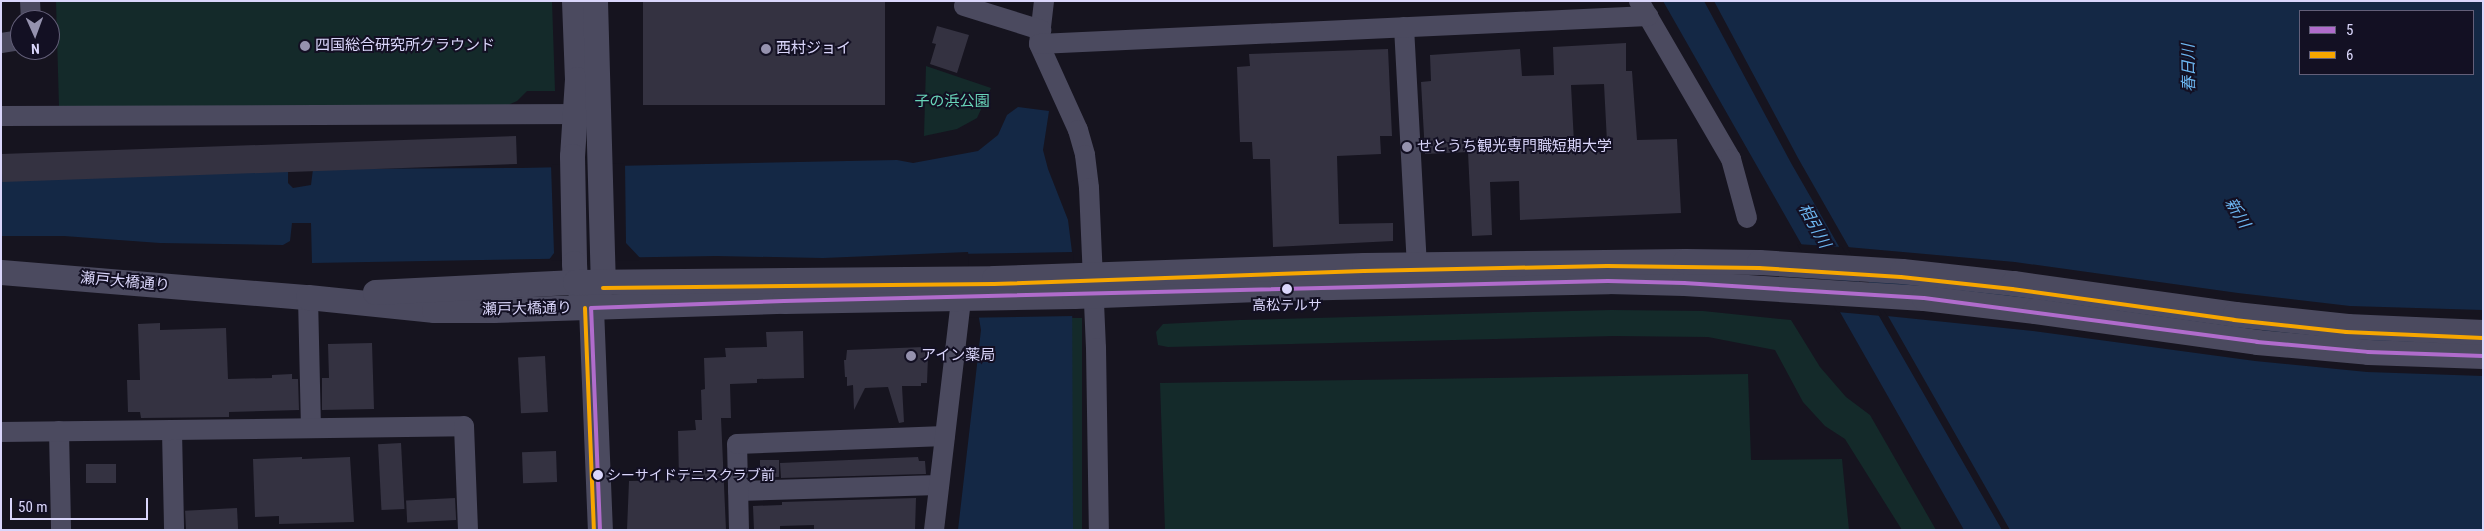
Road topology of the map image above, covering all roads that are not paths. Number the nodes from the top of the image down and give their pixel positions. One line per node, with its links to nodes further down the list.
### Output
1 (574, 1): 8 (street)
2 (595, 1): 9 (street)
3 (1044, 1): 7 (street)
4 (964, 6): 7 (street)
5 (1644, 8): 6 (street); 11 (street)
6 (1404, 27): 7 (street); 12 (street)
7 (1040, 37): 16 (street)
8 (575, 114): 9 (street); 10 (street); 15 (street)
9 (599, 114): 14 (street)
10 (1, 116)
11 (1747, 218)
12 (1417, 264): 16 (street, 瀬戸大橋通り); 20 (street, 瀬戸大橋通り)
13 (1, 272): 18 (street, 瀬戸大橋通り)
14 (603, 272): 15 (street, 瀬戸大橋通り); 17 (street, 瀬戸大橋通り); 19 (street)
15 (575, 273): 18 (street, 瀬戸大橋通り); 19 (street)
16 (1084, 286): 17 (street, 瀬戸大橋通り); 21 (street, 瀬戸大橋通り); 35 (street)
17 (968, 288): 19 (street, 瀬戸大橋通り); 26 (street)
18 (308, 296): 19 (street, 瀬戸大橋通り); 22 (street)
19 (591, 308): 32 (street)
20 (2483, 332)
21 (2483, 356)
22 (311, 428): 24 (street); 31 (street)
23 (59, 431): 24 (street); 25 (street); 29 (street)
24 (172, 431): 30 (street)
25 (1, 432)
26 (945, 436): 27 (street); 28 (street)
27 (939, 485): 28 (street); 34 (street)
28 (738, 491): 33 (street)
29 (61, 530)
30 (174, 530)
31 (468, 530)
32 (600, 530)
33 (739, 530)
34 (934, 530)
35 (1099, 530)

